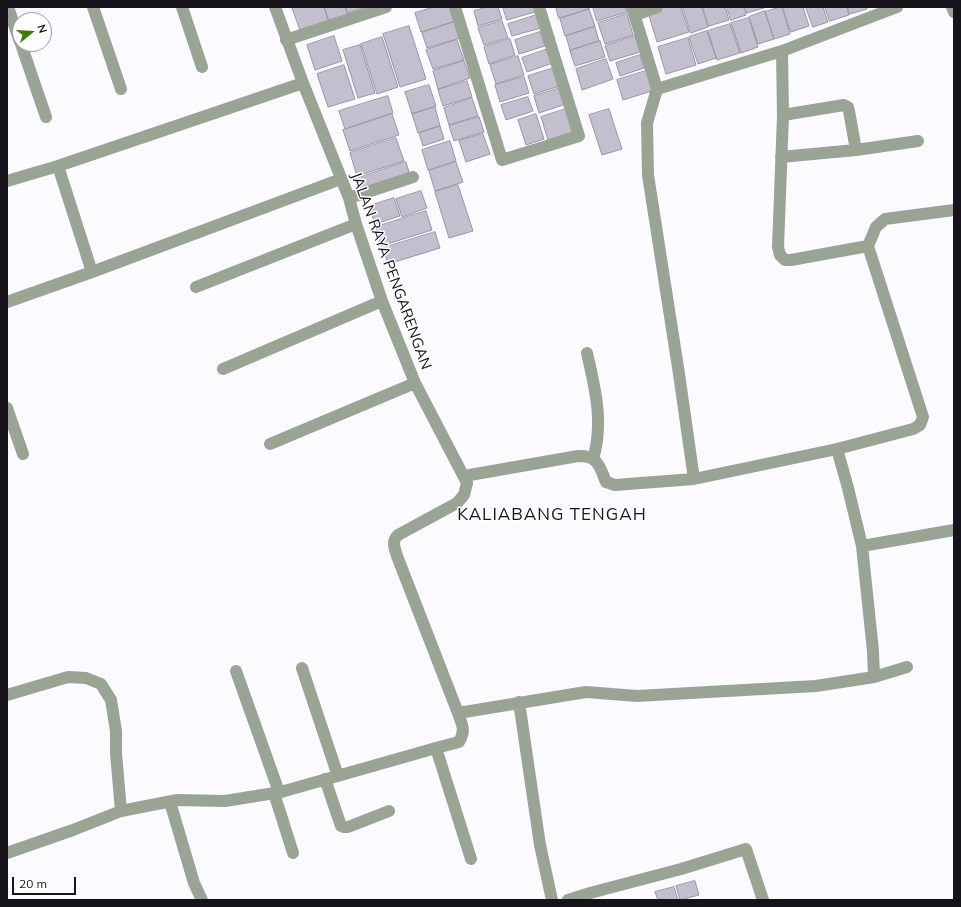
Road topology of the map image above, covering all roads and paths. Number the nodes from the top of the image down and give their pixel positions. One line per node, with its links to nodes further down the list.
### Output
1 (8, 7): 13 (street)
2 (93, 7): 19 (street)
3 (182, 7): 17 (street)
4 (275, 7): 14 (street, JALAN RAYA PENGARENGAN)
5 (386, 7): 14 (street)
6 (455, 7): 7 (street)
7 (539, 7)
8 (657, 7): 11 (street)
9 (897, 7): 15 (street)
10 (952, 7): 12 (street)
11 (633, 11): 20 (street)
12 (954, 12)
13 (12, 19)
14 (286, 40): 18 (street, JALAN RAYA PENGARENGAN)
15 (782, 51): 20 (street); 21 (street)
16 (23, 52): 22 (street)
17 (202, 66)
18 (303, 83): 26 (street); 28 (street, JALAN RAYA PENGARENGAN)
19 (121, 89)
20 (656, 89): 47 (street)
21 (783, 115): 24 (street); 25 (street)
22 (46, 117)
23 (918, 141): 24 (street)
24 (856, 150): 25 (street)
25 (781, 157): 33 (street)
26 (58, 166): 29 (street); 34 (street)
27 (413, 177): 30 (street)
28 (341, 179): 30 (street, JALAN RAYA PENGARENGAN); 34 (street)
29 (7, 181)
30 (348, 198): 32 (street, JALAN RAYA PENGARENGAN)
31 (954, 210): 33 (street)
32 (356, 224): 35 (street); 36 (street, JALAN RAYA PENGARENGAN)
33 (868, 246): 43 (street)
34 (92, 272): 37 (street)
35 (196, 287)
36 (382, 301): 39 (street); 40 (street, JALAN RAYA PENGARENGAN)
37 (7, 302)
38 (587, 352): 45 (street)
39 (223, 369)
40 (415, 383): 42 (street); 46 (street, JALAN RAYA PENGARENGAN)
41 (7, 408): 44 (street)
42 (270, 444)
43 (837, 449): 47 (street); 49 (street)
44 (23, 454)
45 (593, 459): 46 (street); 47 (street)
46 (464, 476): 56 (street, JALAN RAYA PENGARENGAN)
47 (694, 479)
48 (954, 530): 49 (street)
49 (862, 546): 53 (street)
50 (907, 667): 53 (street)
51 (302, 668): 58 (street)
52 (236, 671): 60 (street)
53 (874, 677): 55 (street)
54 (7, 695): 62 (street)
55 (519, 702): 56 (street); 69 (street)
56 (458, 713): 57 (street, JALAN RAYA PENGARENGAN)
57 (436, 748): 58 (street, JALAN RAYA PENGARENGAN); 66 (street)
58 (338, 776): 59 (street, JALAN RAYA PENGARENGAN)
59 (326, 779): 60 (street, JALAN RAYA PENGARENGAN); 63 (street)
60 (277, 792): 61 (street, JALAN RAYA PENGARENGAN); 65 (street)
61 (170, 802): 62 (street, JALAN RAYA PENGARENGAN); 68 (street)
62 (121, 811): 64 (street, JALAN RAYA PENGARENGAN)
63 (389, 811)
64 (7, 853)
65 (293, 853)
66 (471, 859)
67 (597, 896): 70 (street); 71 (street)
68 (202, 900)
69 (552, 900)
70 (568, 900)
71 (763, 900)

